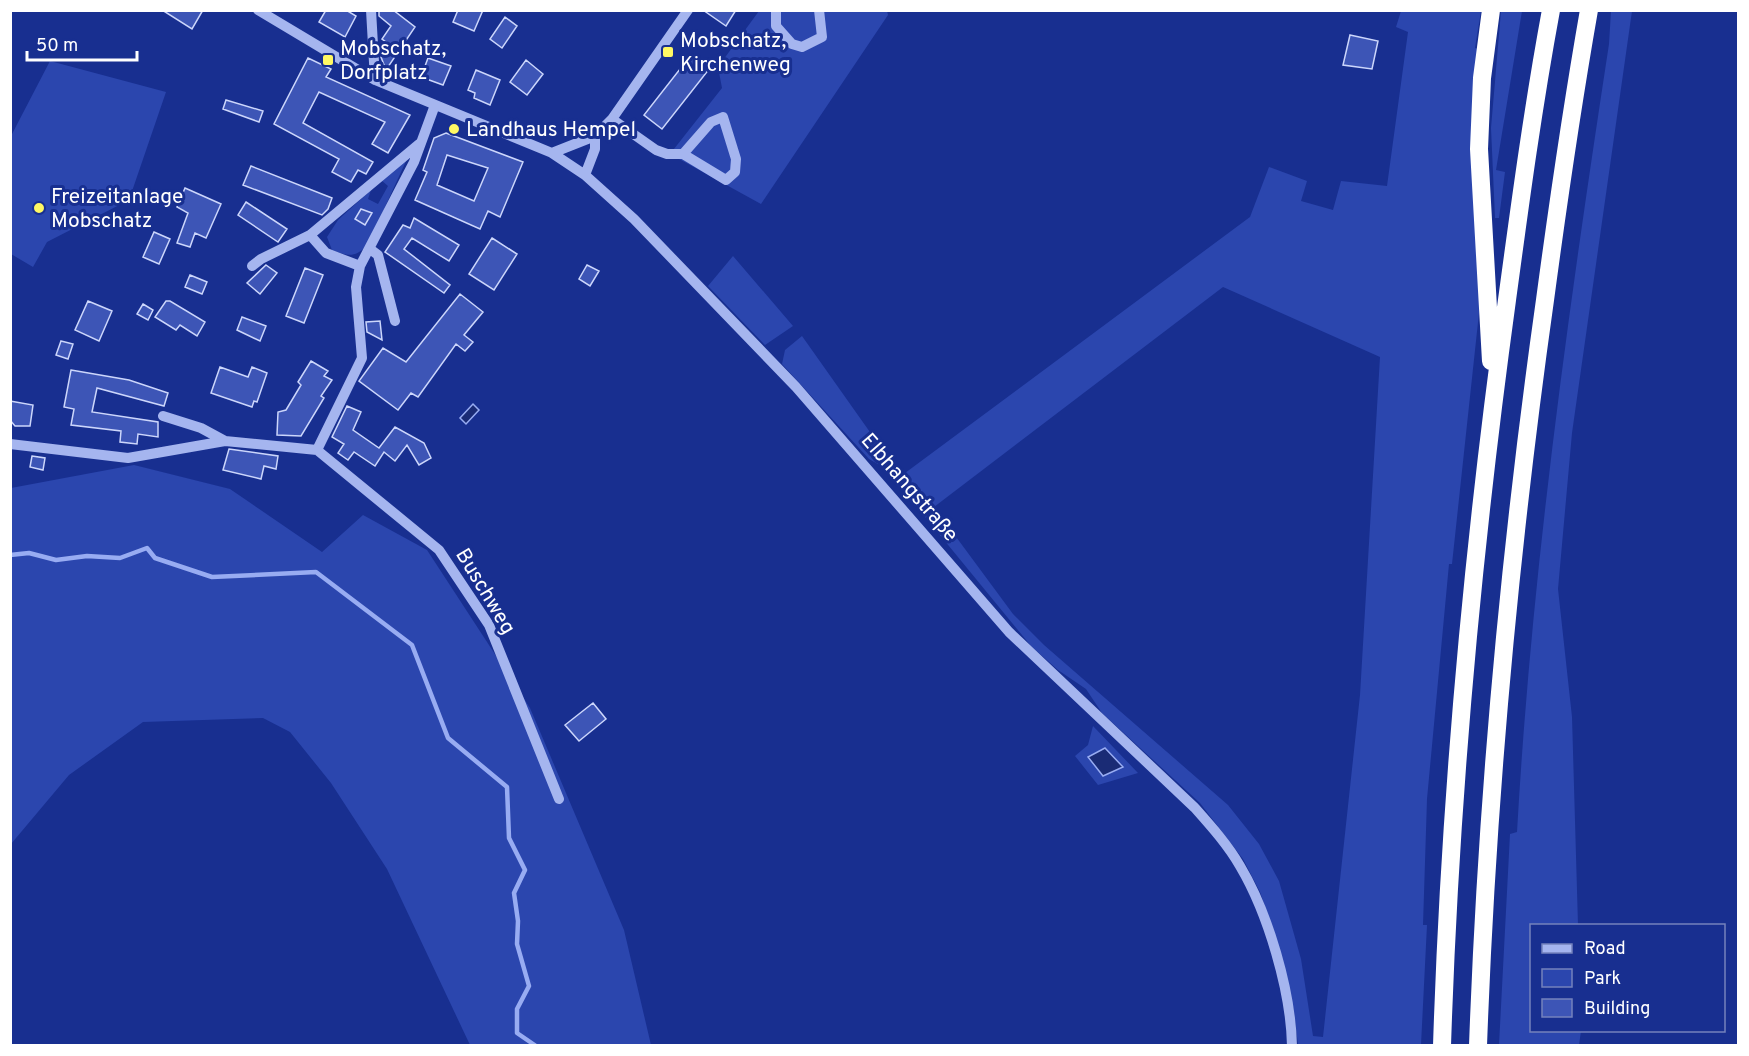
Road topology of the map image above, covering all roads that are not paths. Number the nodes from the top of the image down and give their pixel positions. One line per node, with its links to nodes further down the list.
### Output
1 (258, 10): 9 (street, Elbhangstraße)
2 (371, 10): 9 (street)
3 (688, 10): 11 (street)
4 (777, 10): 5 (street)
5 (819, 10)
6 (1491, 10): 22 (highway)
7 (1551, 10): 22 (highway)
8 (1589, 10): 30 (highway)
9 (375, 80): 10 (street, Elbhangstraße)
10 (435, 105): 13 (street); 14 (street, Elbhangstraße)
11 (612, 119): 12 (street); 15 (street)
12 (595, 136): 14 (street); 16 (street)
13 (420, 144): 17 (street); 18 (street)
14 (552, 153): 16 (street, Elbhangstraße)
15 (683, 154): 15 (street)
16 (585, 175): 28 (street, Elbhangstraße)
17 (310, 235): 19 (street); 20 (street)
18 (370, 249): 20 (street); 21 (street)
19 (252, 266)
20 (360, 266): 26 (street)
21 (395, 321)
22 (1493, 402): 29 (highway)
23 (163, 416): 24 (street)
24 (225, 441): 25 (street); 26 (street)
25 (10, 444)
26 (317, 450): 27 (street, Buschweg)
27 (559, 799)
28 (1292, 1046)
29 (1442, 1046)
30 (1478, 1046)

